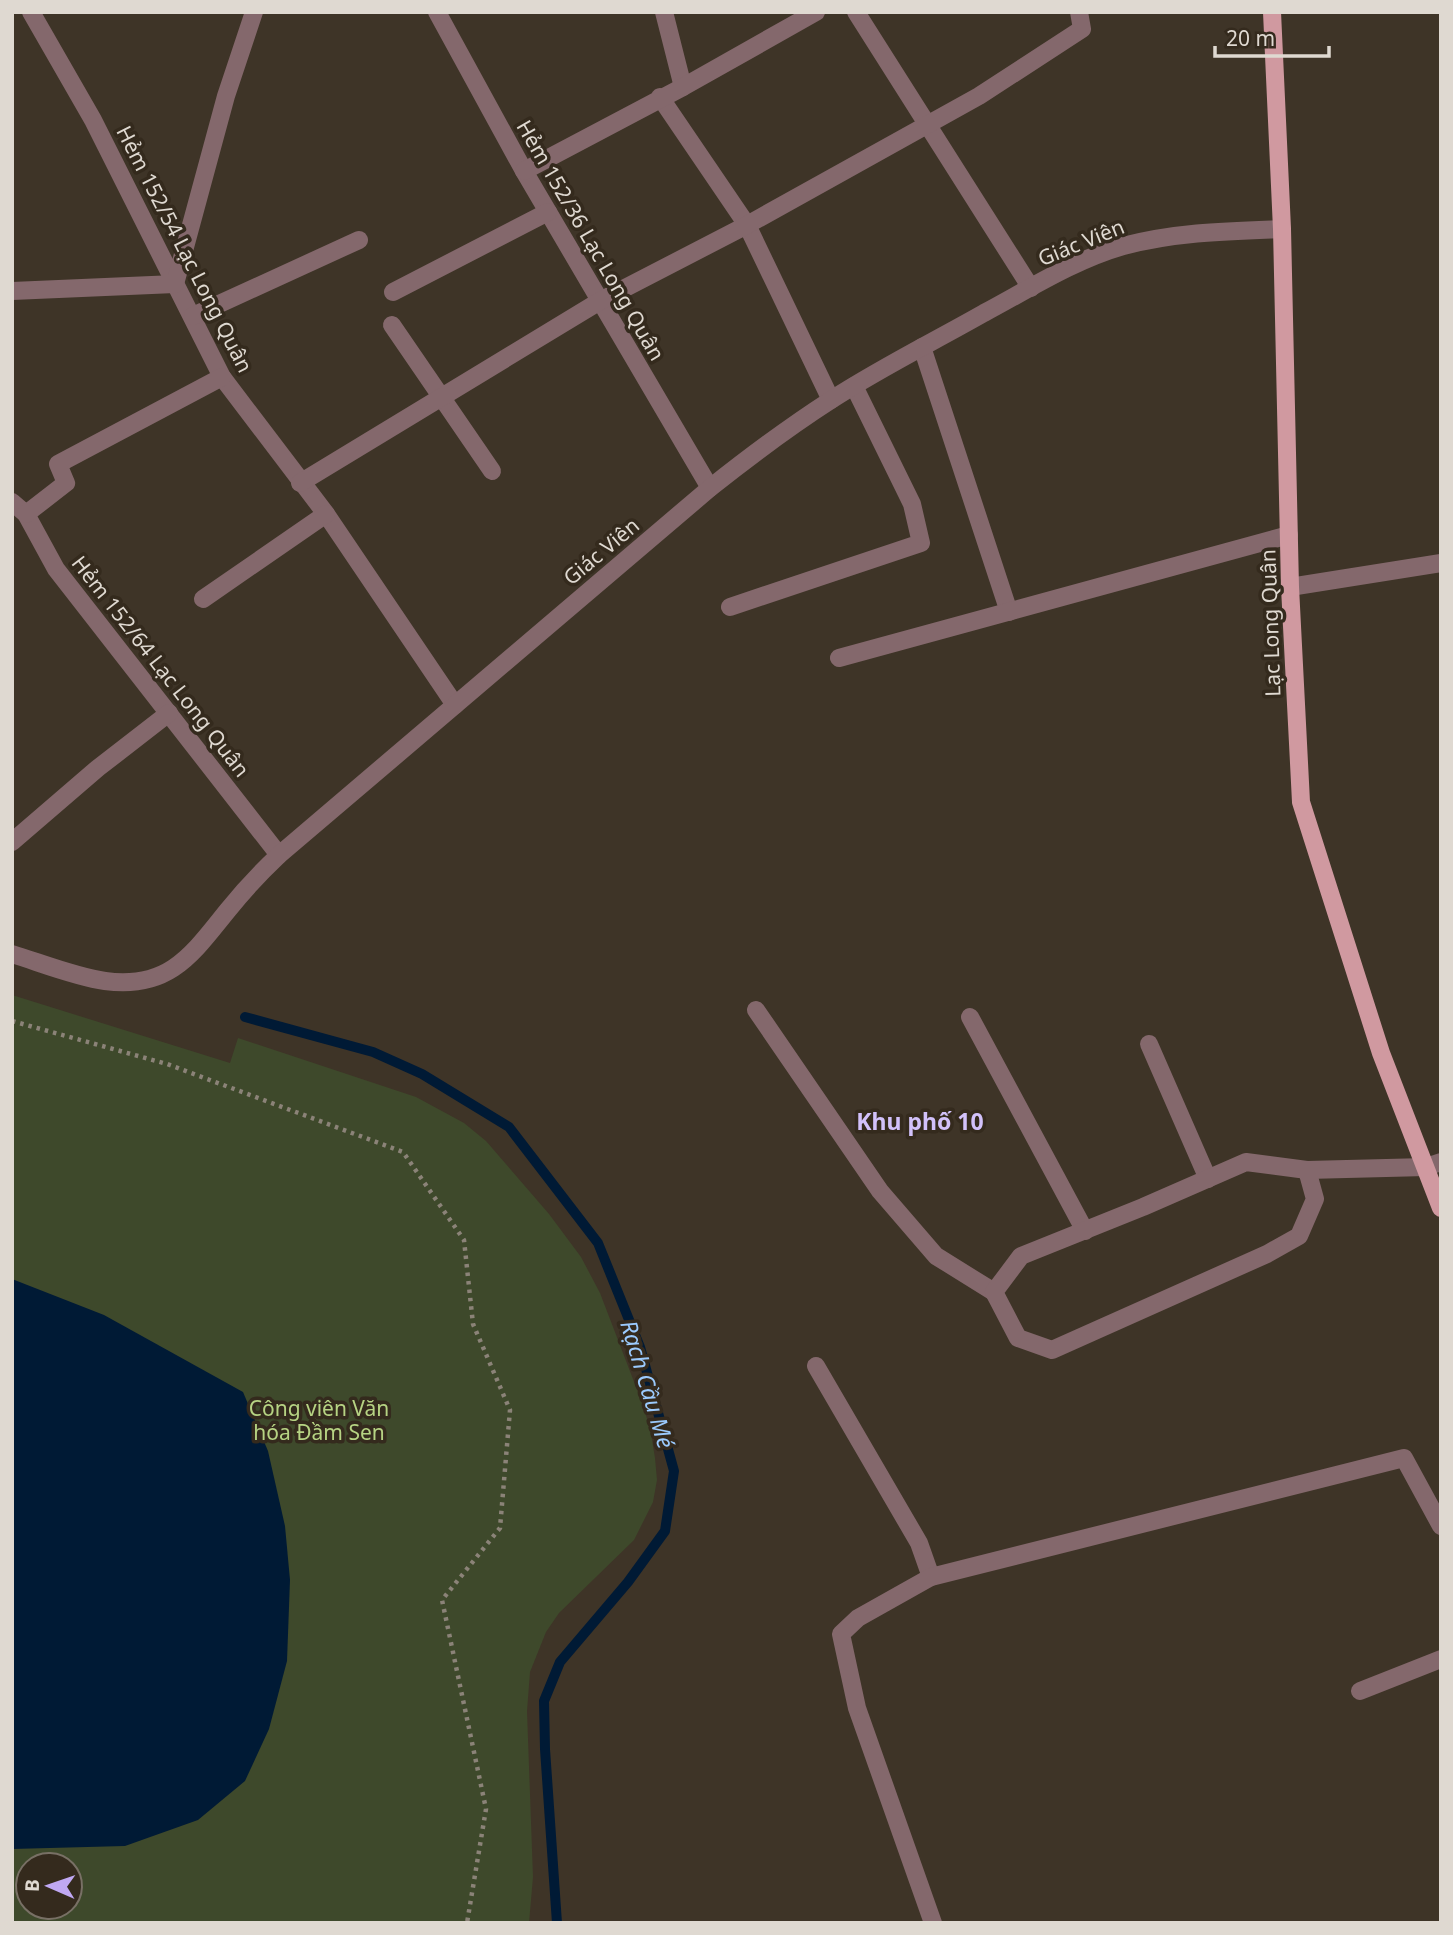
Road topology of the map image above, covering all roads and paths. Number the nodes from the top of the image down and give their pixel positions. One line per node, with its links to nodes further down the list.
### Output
1 (31, 12): 17 (street, Hẻm 152/54 Lạc Long Quân)
2 (254, 12): 17 (street)
3 (437, 12): 12 (street, Hẻm 152/36 Lạc Long Quân)
4 (663, 12): 9 (street)
5 (816, 12): 9 (street)
6 (856, 12): 11 (street)
7 (1079, 12): 11 (street)
8 (1272, 12): 15 (main road, Lạc Long Quân)
9 (683, 87): 10 (street)
10 (660, 97): 12 (street); 14 (street)
11 (926, 125): 14 (street); 18 (street)
12 (524, 171): 13 (street, Hẻm 152/36 Lạc Long Quân)
13 (548, 212): 20 (street); 21 (street, Hẻm 152/36 Lạc Long Quân)
14 (747, 225): 21 (street); 28 (street)
15 (1282, 229): 18 (street, Giác Viên); 34 (main road, Lạc Long Quân)
16 (359, 240): 22 (street)
17 (175, 284): 19 (street); 22 (street, Hẻm 152/54 Lạc Long Quân)
18 (1031, 288): 24 (street, Giác Viên)
19 (12, 291)
20 (393, 292)
21 (600, 301): 27 (street); 31 (street, Hẻm 152/36 Lạc Long Quân)
22 (193, 316): 25 (street, Hẻm 152/54 Lạc Long Quân)
23 (392, 325): 27 (street)
24 (922, 347): 26 (street, Giác Viên); 39 (street)
25 (222, 377): 30 (street, Hẻm 152/54 Lạc Long Quân); 32 (street)
26 (854, 386): 28 (street, Giác Viên); 38 (street)
27 (443, 397): 29 (street); 30 (street)
28 (831, 400): 31 (street, Giác Viên)
29 (492, 471)
30 (300, 483): 33 (street, Hẻm 152/54 Lạc Long Quân)
31 (710, 488): 41 (street, Giác Viên)
32 (19, 508): 42 (street, Hẻm 152/64 Lạc Long Quân)
33 (326, 514): 37 (street); 41 (street, Hẻm 152/54 Lạc Long Quân)
34 (1289, 535): 36 (main road, Lạc Long Quân); 39 (street)
35 (1441, 564): 36 (street)
36 (1290, 587): 50 (main road, Lạc Long Quân)
37 (203, 599)
38 (730, 607)
39 (1009, 612): 40 (street)
40 (839, 658)
41 (455, 705): 44 (street, Giác Viên)
42 (169, 713): 43 (street); 44 (street, Hẻm 152/64 Lạc Long Quân)
43 (12, 842)
44 (279, 855): 45 (street, Giác Viên)
45 (12, 954)
46 (756, 1010): 55 (street)
47 (970, 1017): 54 (street)
48 (12, 1021): 61 (path)
49 (1149, 1044): 52 (street)
50 (1434, 1164): 51 (street); 53 (main road, Lạc Long Quân)
51 (1307, 1170): 52 (street); 55 (street)
52 (1208, 1178): 54 (street)
53 (1441, 1208)
54 (1085, 1231): 55 (street)
55 (994, 1292)
56 (816, 1366): 58 (street)
57 (1441, 1526): 58 (street)
58 (931, 1577): 62 (street)
59 (1441, 1658): 60 (street)
60 (1360, 1691)
61 (467, 1923)
62 (933, 1923)

